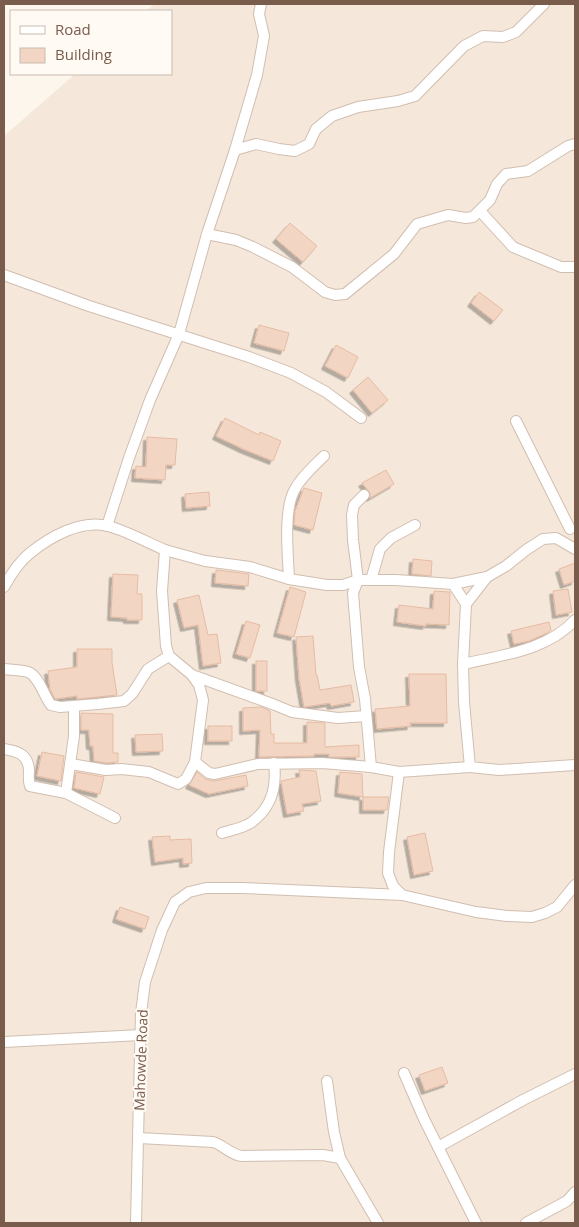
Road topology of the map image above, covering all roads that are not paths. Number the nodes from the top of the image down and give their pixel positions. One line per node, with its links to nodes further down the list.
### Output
1 (262, 4): 4 (street)
2 (544, 4): 4 (street)
3 (575, 144): 5 (street)
4 (235, 150): 6 (street)
5 (480, 211): 6 (street); 7 (street)
6 (207, 234): 9 (street)
7 (575, 267)
8 (4, 275): 9 (street)
9 (179, 334): 10 (street); 15 (street)
10 (361, 418)
11 (516, 421): 16 (street)
12 (324, 456): 21 (street)
13 (364, 495): 22 (street)
14 (415, 525): 23 (street)
15 (107, 526): 19 (street); 25 (street)
16 (573, 527): 17 (street)
17 (556, 538): 18 (street); 20 (street)
18 (575, 549)
19 (165, 550): 21 (street); 28 (street)
20 (486, 577): 24 (street); 26 (street)
21 (289, 579): 22 (street)
22 (358, 580): 23 (street); 33 (street)
23 (371, 580): 24 (street)
24 (453, 584): 26 (street)
25 (4, 586)
26 (466, 604): 29 (street)
27 (575, 620): 29 (street)
28 (169, 656): 31 (street); 32 (street)
29 (463, 664): 40 (street)
30 (4, 669): 32 (street)
31 (192, 675): 33 (street); 35 (street)
32 (74, 706): 37 (street)
33 (366, 716): 39 (street)
34 (4, 749): 42 (street)
35 (195, 762): 36 (street); 37 (street)
36 (274, 763): 39 (street); 44 (street)
37 (71, 764): 42 (street)
38 (575, 765): 40 (street)
39 (371, 767): 41 (street)
40 (470, 767): 41 (street)
41 (399, 772): 46 (street)
42 (66, 792): 43 (street)
43 (115, 818)
44 (222, 833)
45 (575, 885): 46 (street)
46 (402, 895): 47 (street, Mahowde Road)
47 (141, 1035): 48 (street); 52 (street, Mahowde Road)
48 (4, 1042)
49 (404, 1073): 53 (street)
50 (575, 1074): 53 (street)
51 (327, 1081): 54 (street)
52 (139, 1138): 54 (street); 56 (street, Mahowde Road)
53 (438, 1147): 58 (street)
54 (340, 1158): 57 (street)
55 (575, 1192): 59 (street)
56 (136, 1223)
57 (378, 1223)
58 (476, 1223)
59 (526, 1223)

